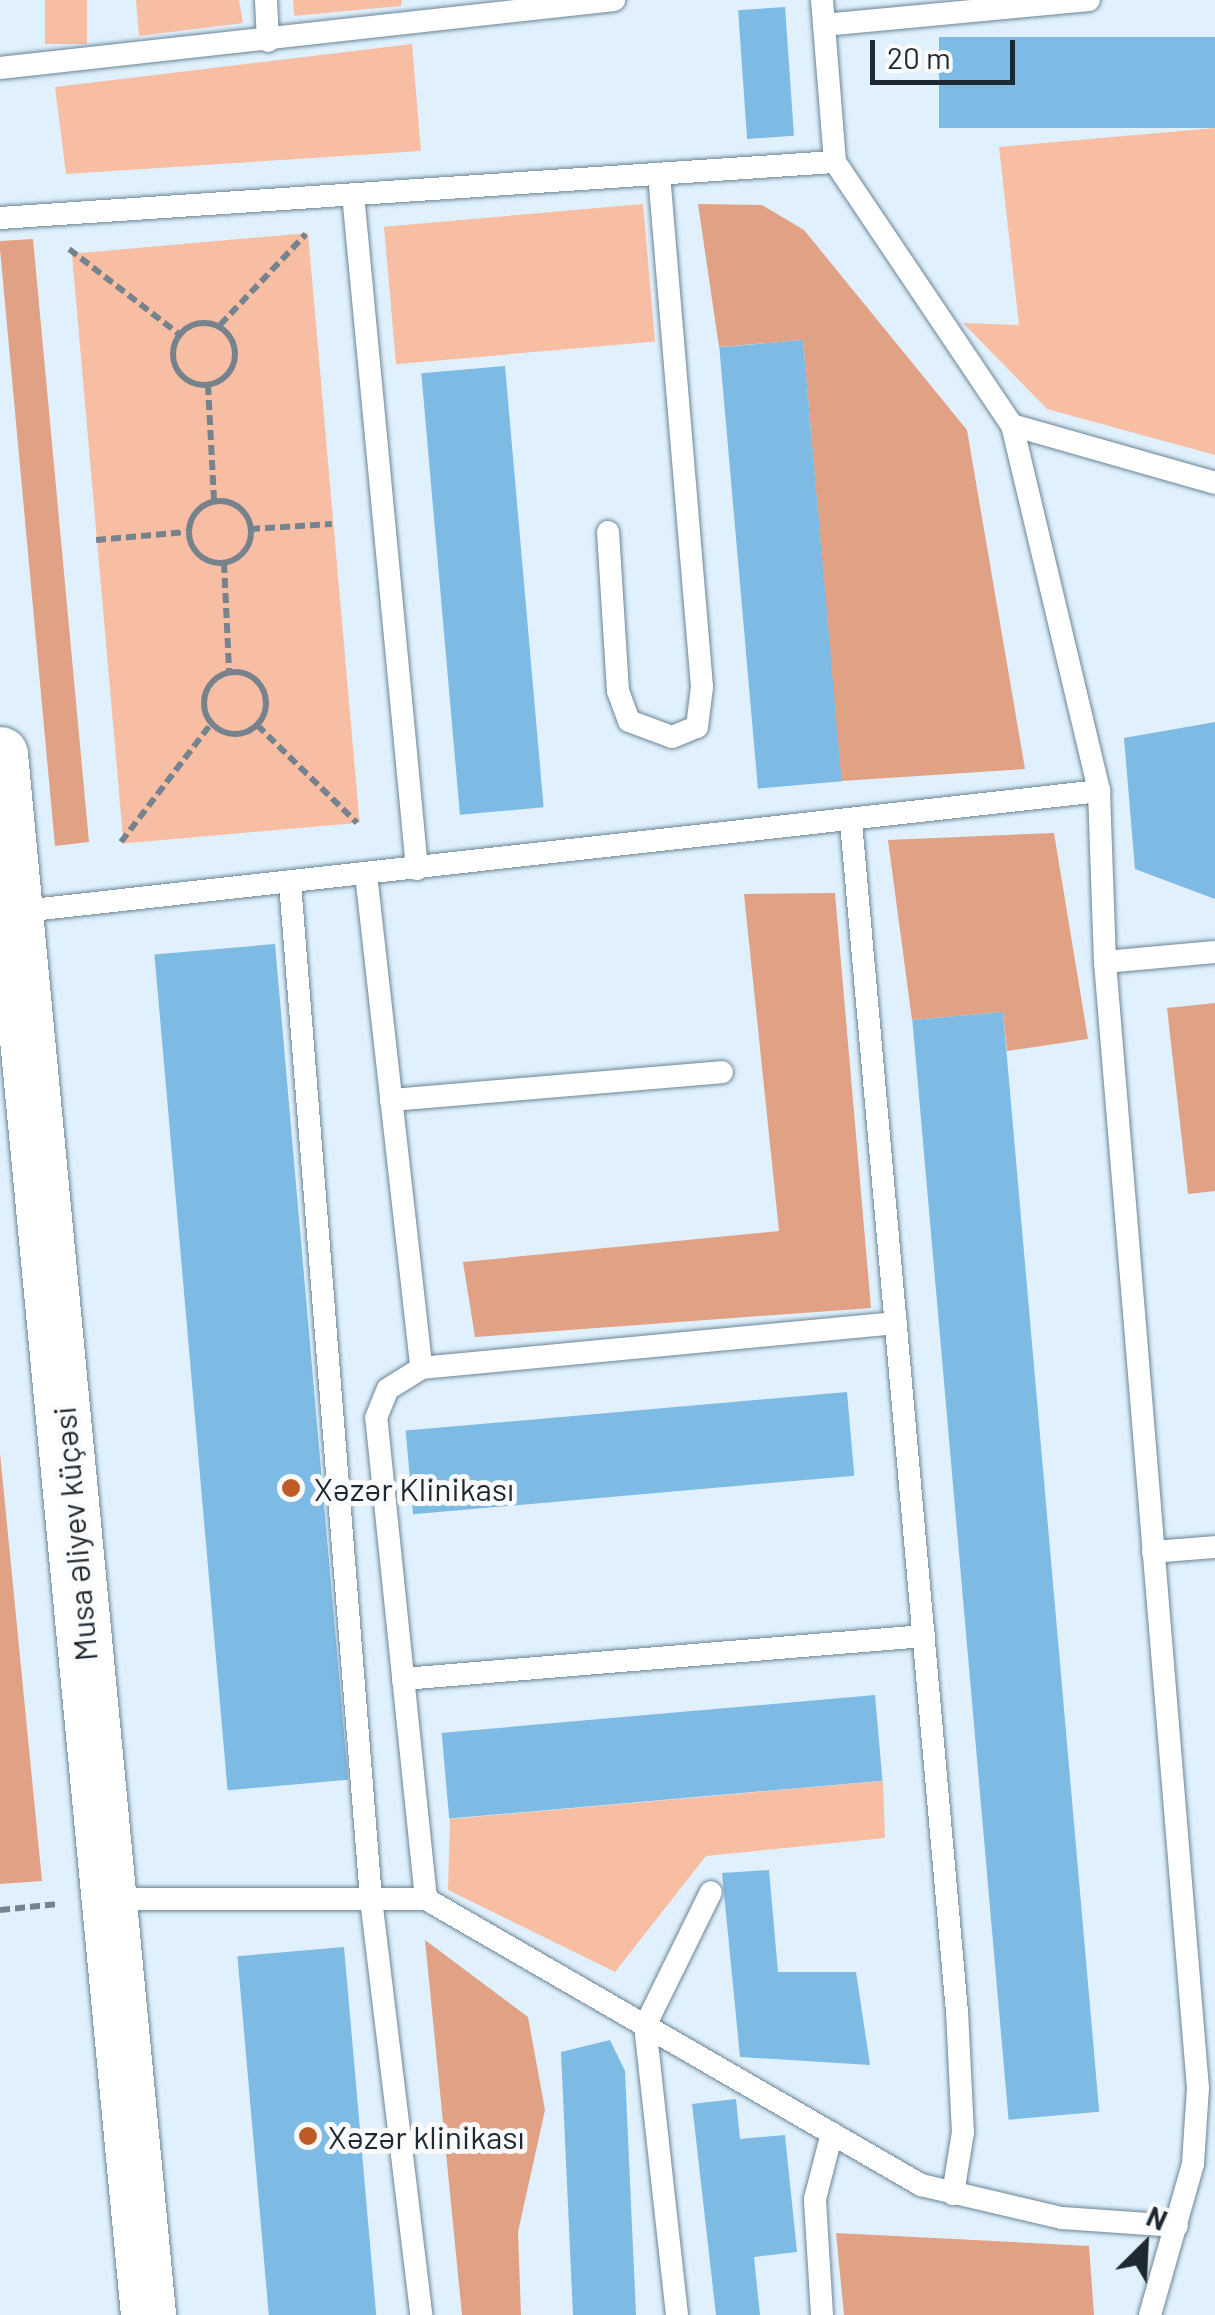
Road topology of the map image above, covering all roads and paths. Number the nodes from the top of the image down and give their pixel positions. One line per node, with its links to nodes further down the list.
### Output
1 (266, 0): 7 (lane)
2 (614, 0): 7 (lane)
3 (822, 0): 6 (lane)
4 (1089, 0): 5 (lane)
5 (1022, 3): 6 (lane)
6 (824, 25): 9 (lane)
7 (268, 41): 8 (lane)
8 (0, 68)
9 (834, 162): 10 (lane); 16 (lane)
10 (658, 174): 11 (lane); 22 (lane)
11 (353, 194): 12 (lane); 13 (path); 33 (lane)
12 (10, 218): 14 (path)
13 (220, 326): 14 (path); 15 (path)
14 (179, 334): 15 (path)
15 (208, 385): 18 (path)
16 (1012, 425): 17 (lane); 29 (lane)
17 (1215, 483)
18 (214, 501): 20 (path); 21 (path)
19 (332, 524): 20 (path)
20 (250, 530): 24 (path)
21 (187, 532): 23 (path); 24 (path)
22 (608, 532)
23 (96, 540)
24 (224, 563): 25 (path)
25 (229, 672): 26 (path); 27 (path)
26 (211, 724): 27 (path); 32 (path)
27 (258, 725): 31 (path)
28 (0, 754): 36 (street, Musa Əliyev küçəsi)
29 (1099, 791): 30 (lane); 38 (lane)
30 (851, 822): 33 (lane); 41 (lane)
31 (356, 823)
32 (120, 842)
33 (418, 869): 34 (lane)
34 (366, 874): 35 (lane); 40 (lane)
35 (290, 883): 36 (lane); 49 (lane)
36 (14, 912): 48 (street, Musa Əliyev küçəsi)
37 (1215, 952): 38 (lane)
38 (1105, 962): 44 (lane)
39 (722, 1072): 40 (lane)
40 (391, 1100): 42 (lane)
41 (896, 1323): 42 (lane); 45 (lane)
42 (421, 1368): 46 (lane)
43 (1215, 1547): 44 (lane)
44 (1153, 1552): 54 (lane)
45 (924, 1636): 46 (lane); 53 (lane)
46 (403, 1679): 50 (lane)
47 (711, 1892): 51 (lane)
48 (108, 1898): 49 (lane); 55 (street, Musa Əliyev küçəsi)
49 (371, 1898): 50 (lane); 56 (lane)
50 (426, 1899): 51 (lane)
51 (645, 2026): 52 (lane); 57 (lane)
52 (832, 2133): 53 (lane); 58 (lane)
53 (953, 2194): 54 (lane)
54 (1177, 2226): 59 (lane)
55 (148, 2315)
56 (421, 2315)
57 (676, 2315)
58 (822, 2315)
59 (1150, 2315)

